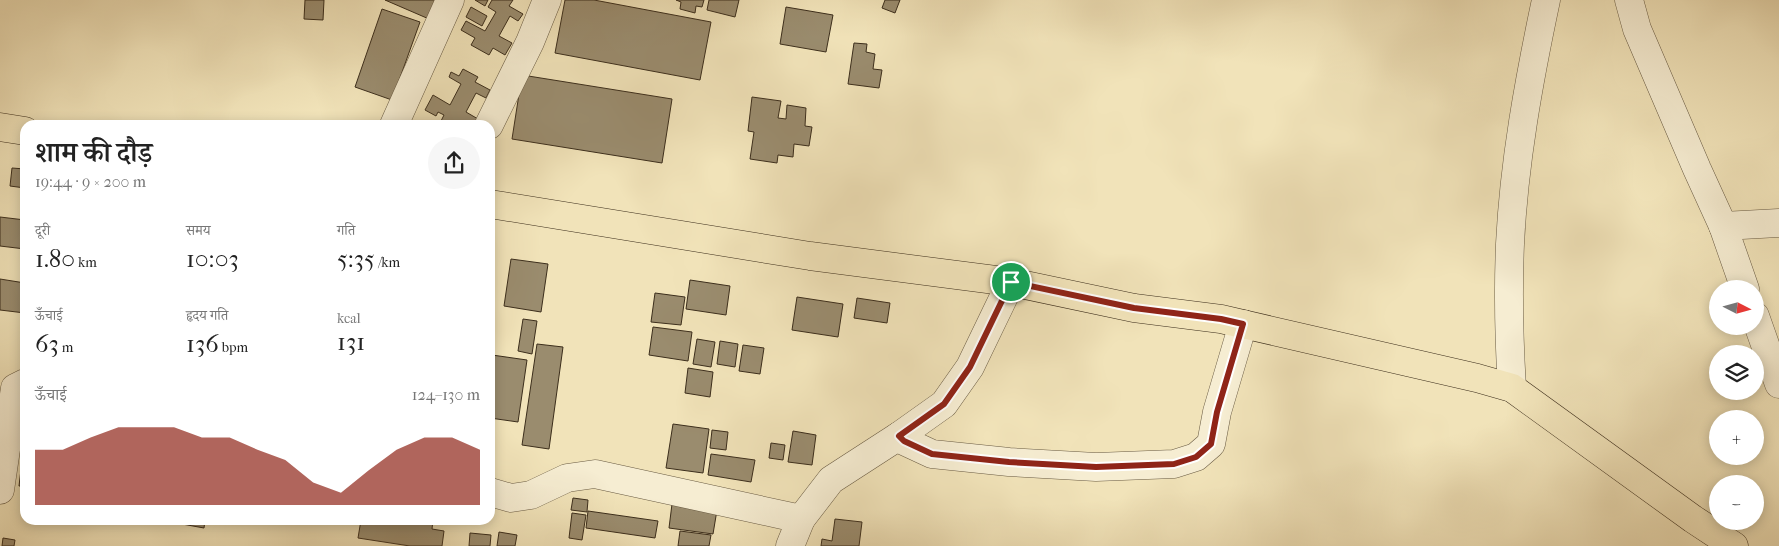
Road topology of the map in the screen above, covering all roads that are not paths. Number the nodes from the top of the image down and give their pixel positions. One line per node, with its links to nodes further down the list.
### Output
1 (450, 0): 5 (street)
2 (547, 0): 6 (street)
3 (1546, 0): 17 (street)
4 (1629, 0): 11 (street)
5 (396, 120)
6 (492, 120)
7 (0, 127): 8 (main road)
8 (20, 130)
9 (495, 205): 13 (main road)
10 (1779, 222): 11 (street)
11 (1724, 226): 12 (street)
12 (1743, 280)
13 (1011, 282): 14 (main road); 19 (street)
14 (1243, 324): 17 (main road); 19 (street)
15 (1762, 335): 16 (street)
16 (1779, 384)
17 (1512, 388): 24 (main road)
18 (20, 396): 20 (street)
19 (899, 436): 22 (street)
20 (0, 490)
21 (495, 493): 22 (street)
22 (801, 519): 23 (street)
23 (790, 546)
24 (1734, 546)

